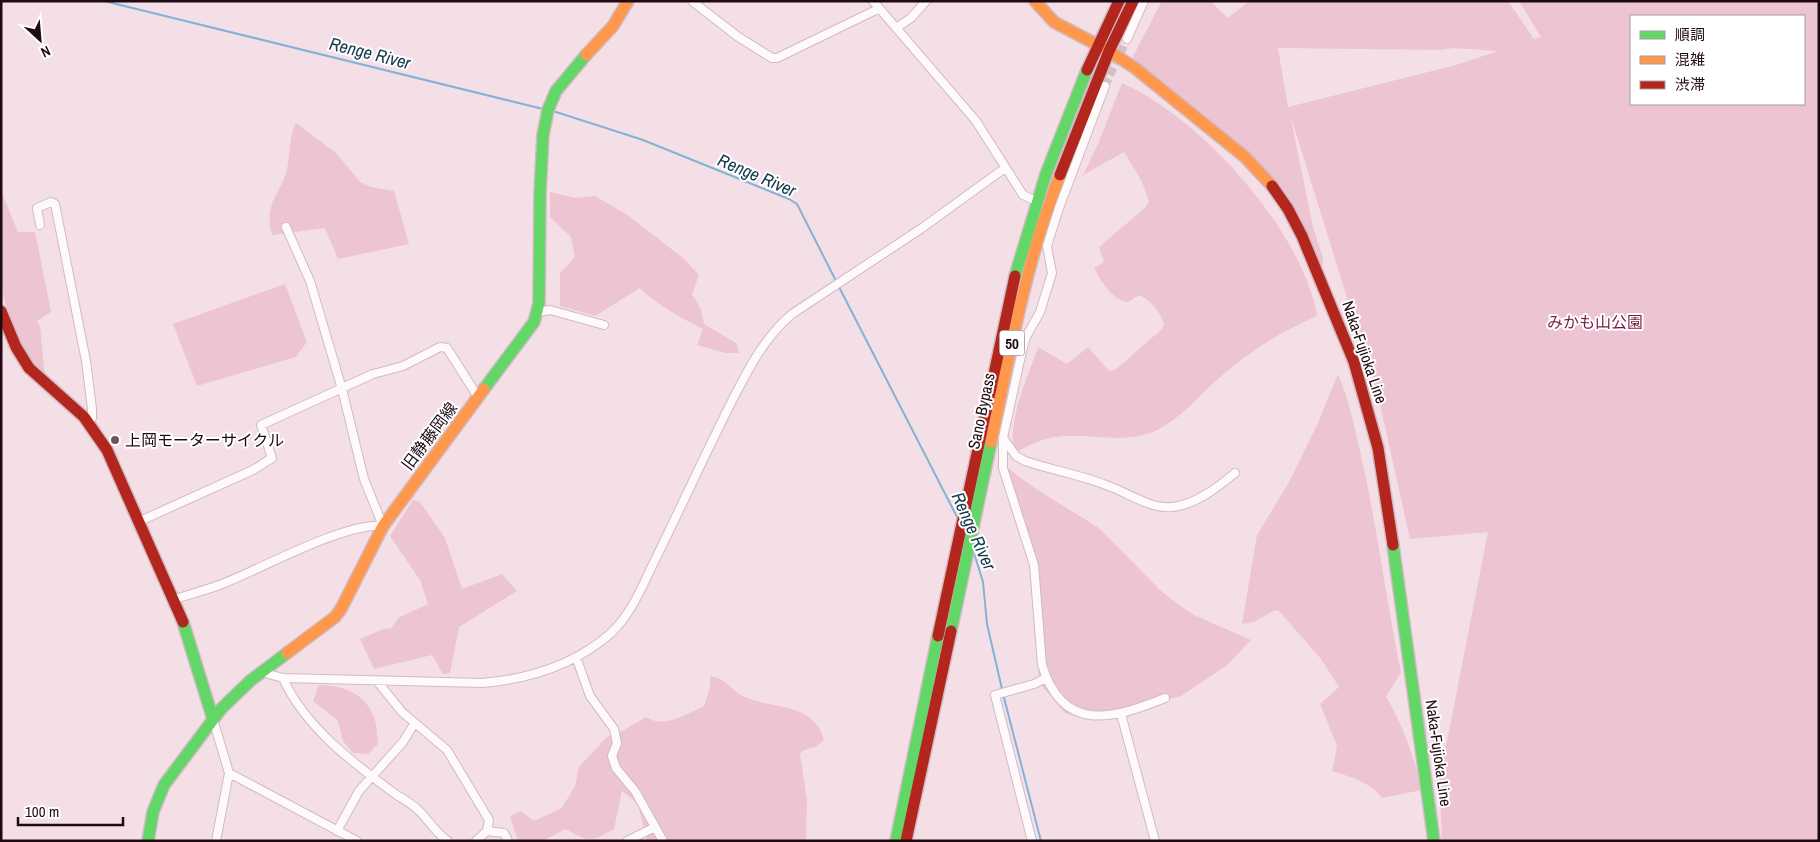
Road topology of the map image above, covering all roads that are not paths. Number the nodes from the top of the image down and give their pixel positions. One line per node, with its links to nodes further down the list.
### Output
1 (628, 1): 21 (main road, 旧静藤岡線)
2 (692, 1): 9 (street)
3 (873, 1): 9 (street)
4 (926, 1): 10 (street)
5 (1035, 1): 12 (main road, Naka-Fujioka Line)
6 (1119, 1): 12 (main road, Sano Bypass / 50)
7 (1133, 1): 13 (main road, Sano Bypass / 50)
8 (1144, 1): 11 (street)
9 (878, 9): 10 (street)
10 (896, 28): 15 (street)
11 (1126, 39)
12 (1098, 46): 13 (main road, Naka-Fujioka Line); 16 (main road, Sano Bypass / 50)
13 (1109, 51): 17 (main road, Sano Bypass / 50); 57 (main road, Naka-Fujioka Line)
14 (1105, 86): 17 (street)
15 (1005, 168): 16 (street); 31 (street)
16 (1036, 200): 17 (street); 53 (main road, Sano Bypass / 50)
17 (1054, 207): 26 (street); 54 (main road, Sano Bypass / 50)
18 (40, 225): 25 (street)
19 (286, 227): 23 (street)
20 (1, 311): 25 (main road)
21 (538, 312): 22 (street); 24 (main road, 旧静藤岡線)
22 (604, 325)
23 (342, 389): 24 (street); 28 (street); 29 (street)
24 (478, 397): 29 (main road, 旧静藤岡線)
25 (89, 422): 28 (main road)
26 (1003, 438): 27 (street); 34 (street)
27 (1236, 473)
28 (140, 521): 30 (main road)
29 (383, 526): 30 (street); 32 (main road, 旧静藤岡線)
30 (175, 599): 38 (main road)
31 (576, 657): 35 (street); 42 (street)
32 (262, 672): 33 (street); 38 (main road, 旧静藤岡線)
33 (283, 678): 35 (street); 41 (street)
34 (1046, 678): 37 (street); 55 (street)
35 (377, 681): 39 (street)
36 (1165, 698): 37 (street)
37 (1121, 714): 56 (street)
38 (213, 719): 40 (street); 45 (main road, 旧静藤岡線)
39 (414, 724): 41 (street); 44 (street)
40 (229, 773): 43 (street); 46 (street)
41 (372, 776): 43 (street); 48 (street)
42 (655, 827): 51 (street); 52 (street)
43 (337, 831): 47 (street)
44 (487, 831): 49 (street); 50 (street)
45 (148, 841)
46 (216, 841)
47 (357, 841)
48 (448, 841)
49 (476, 841)
50 (508, 841)
51 (626, 841)
52 (663, 841)
53 (896, 841)
54 (906, 841)
55 (1032, 841)
56 (1154, 841)
57 (1434, 841)

